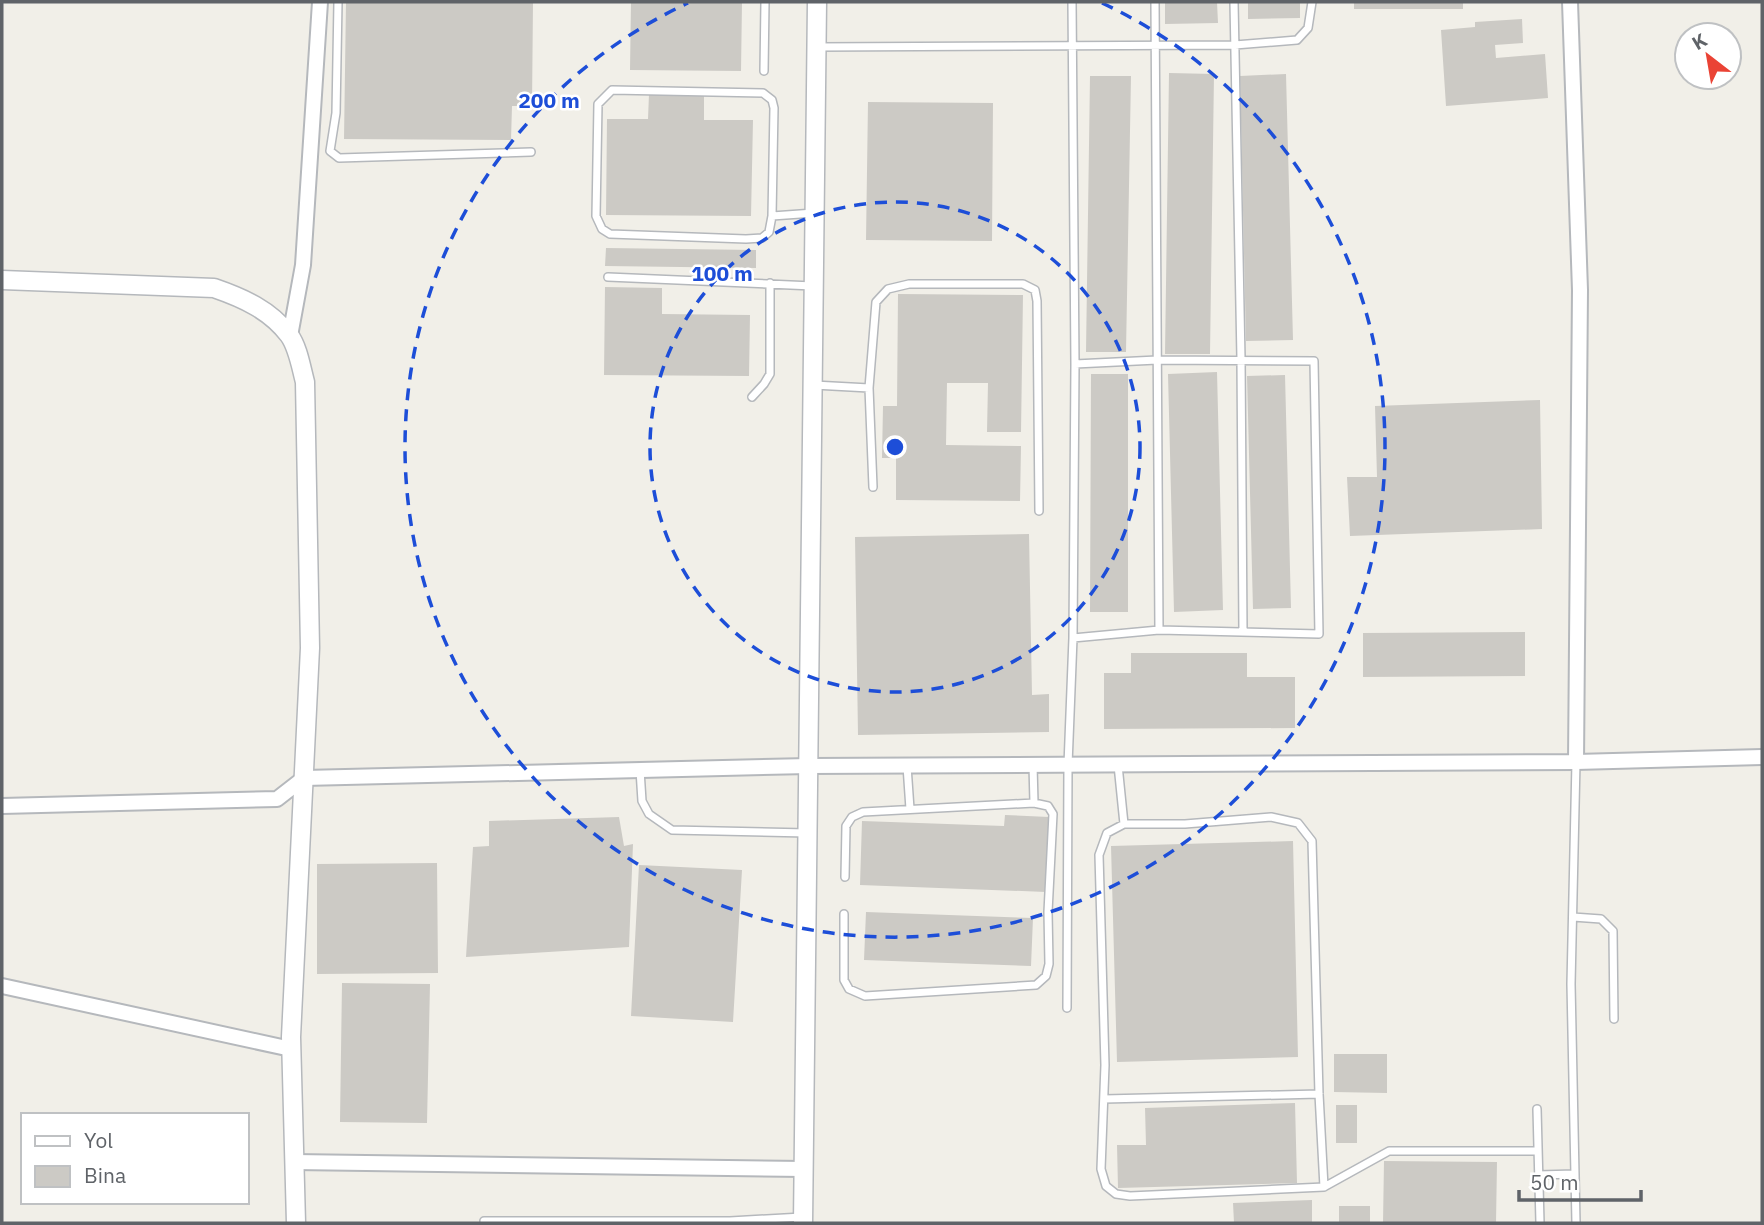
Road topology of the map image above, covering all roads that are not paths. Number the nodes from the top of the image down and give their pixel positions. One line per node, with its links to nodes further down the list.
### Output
1 (320, 2): 17 (street)
2 (338, 2): 15 (lane)
3 (765, 2): 14 (lane)
4 (817, 2): 12 (street)
5 (1072, 2): 13 (lane)
6 (1155, 2): 10 (lane)
7 (1234, 2): 11 (lane)
8 (1312, 2): 11 (lane)
9 (1570, 2): 37 (street)
10 (1154, 45): 11 (lane); 13 (lane); 26 (lane)
11 (1235, 45): 25 (lane)
12 (817, 47): 13 (lane); 18 (street)
13 (1072, 47): 27 (lane)
14 (764, 71)
15 (331, 151): 16 (lane); 17 (lane)
16 (531, 152)
17 (311, 153): 24 (street)
18 (815, 213): 19 (lane); 23 (street)
19 (772, 216): 19 (lane)
20 (608, 277): 22 (lane)
21 (2, 280): 24 (street)
22 (770, 283): 23 (lane); 30 (lane)
23 (814, 286): 28 (street)
24 (290, 336): 44 (street)
25 (1241, 359): 26 (lane); 34 (lane); 34 (lane)
26 (1157, 360): 27 (lane); 33 (lane)
27 (1075, 364): 35 (lane)
28 (813, 385): 29 (lane); 41 (street)
29 (869, 388): 31 (lane); 32 (lane)
30 (751, 397)
31 (873, 488)
32 (1039, 511)
33 (1159, 631): 34 (lane); 35 (lane)
34 (1243, 632)
35 (1073, 638): 40 (lane)
36 (1762, 757): 37 (street)
37 (1576, 762): 38 (street); 52 (lane)
38 (1118, 764): 40 (street); 48 (lane)
39 (1033, 765): 40 (street); 42 (street); 45 (lane)
40 (1068, 765): 54 (lane)
41 (809, 766): 42 (street); 43 (street); 49 (street)
42 (907, 766): 47 (lane)
43 (640, 770): 44 (street); 49 (lane)
44 (304, 778): 46 (street); 56 (street)
45 (1034, 803): 47 (lane); 51 (lane)
46 (2, 806)
47 (910, 809): 50 (lane)
48 (1124, 824): 57 (lane); 58 (lane)
49 (808, 833): 62 (street)
50 (845, 877)
51 (844, 914)
52 (1573, 917): 55 (lane); 63 (lane)
53 (2, 986): 56 (street)
54 (1067, 1008)
55 (1614, 1019)
56 (291, 1049): 61 (street)
57 (1319, 1094): 58 (lane); 65 (lane)
58 (1104, 1099): 65 (lane)
59 (1537, 1109): 60 (lane)
60 (1537, 1151): 64 (lane); 65 (lane)
61 (294, 1162): 62 (street); 69 (street)
62 (804, 1169): 66 (street)
63 (1575, 1174): 64 (lane); 71 (lane)
64 (1538, 1175): 70 (lane)
65 (1324, 1187)
66 (803, 1220): 68 (lane)
67 (484, 1221): 68 (lane)
68 (730, 1222)
69 (296, 1223)
70 (1540, 1223)
71 (1576, 1223)

